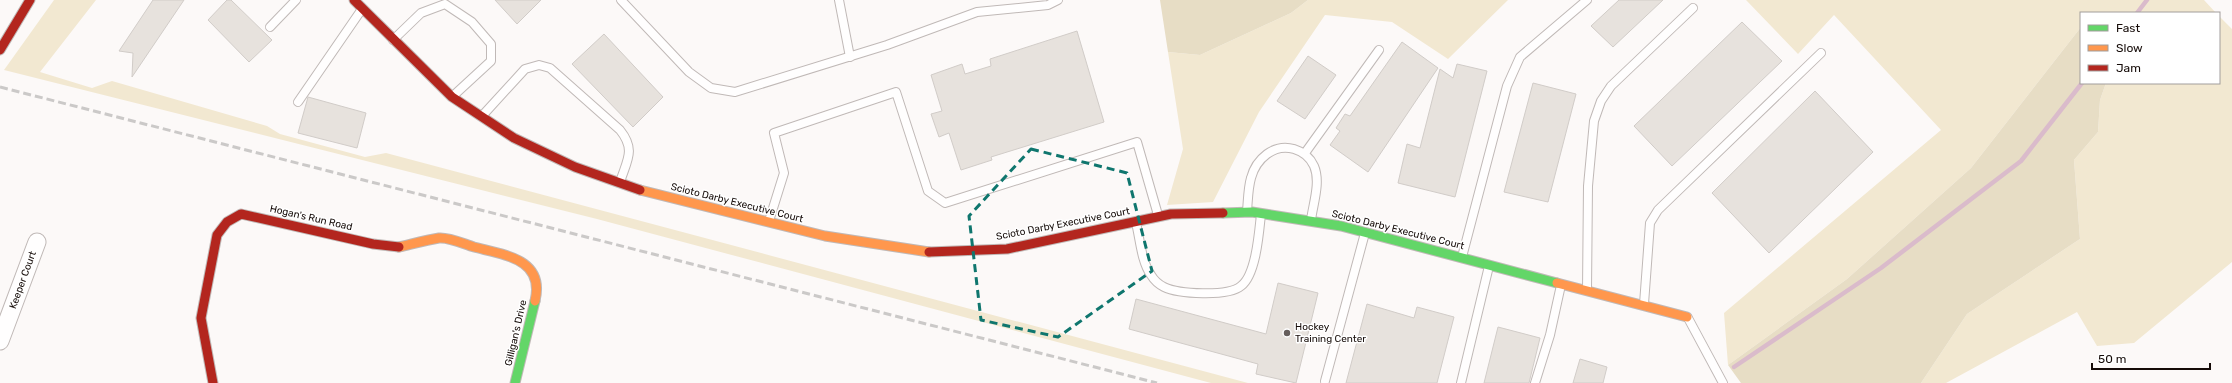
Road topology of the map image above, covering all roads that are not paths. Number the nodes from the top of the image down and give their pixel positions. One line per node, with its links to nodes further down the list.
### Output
1 (30, 0): 14 (street)
2 (296, 0): 12 (lane)
3 (354, 0): 10 (street, Scioto Darby Executive Court)
4 (621, 0): 17 (lane)
5 (839, 0): 17 (lane)
6 (999, 0): 11 (lane)
7 (1058, 0): 11 (lane)
8 (1587, 0): 31 (lane)
9 (1693, 8): 35 (lane)
10 (362, 9): 13 (street, Scioto Darby Executive Court); 19 (lane)
11 (995, 10): 17 (lane)
12 (270, 27)
13 (393, 40): 18 (street, Scioto Darby Executive Court); 18 (lane)
14 (0, 50)
15 (1379, 50): 21 (lane)
16 (1821, 53): 36 (lane)
17 (850, 57)
18 (452, 97): 20 (street, Scioto Darby Executive Court)
19 (298, 102)
20 (482, 116): 22 (street, Scioto Darby Executive Court); 22 (lane)
21 (1305, 153): 23 (lane); 27 (lane)
22 (620, 183): 28 (street, Scioto Darby Executive Court)
23 (1247, 212): 24 (street, Scioto Darby Executive Court); 25 (street, Scioto Darby Executive Court)
24 (1262, 214): 26 (lane); 27 (street, Scioto Darby Executive Court)
25 (1159, 216): 26 (street, Scioto Darby Executive Court); 28 (lane)
26 (1135, 221): 28 (street, Scioto Darby Executive Court)
27 (1311, 221): 29 (street, Scioto Darby Executive Court)
28 (769, 222)
29 (1365, 232): 31 (street, Scioto Darby Executive Court); 39 (lane)
30 (37, 242): 38 (street, Keeper Court)
31 (1462, 258): 32 (street, Scioto Darby Executive Court)
32 (1489, 265): 33 (street, Scioto Darby Executive Court); 42 (lane)
33 (1561, 284): 35 (street, Scioto Darby Executive Court); 43 (lane)
34 (538, 288): 40 (street, Hogan's Run Road); 41 (street, Gilligan's Drive)
35 (1587, 291): 36 (street, Scioto Darby Executive Court)
36 (1644, 306): 37 (street, Scioto Darby Executive Court)
37 (1687, 317): 44 (lane)
38 (0, 341)
39 (1325, 381)
40 (213, 383)
41 (515, 383)
42 (1460, 383)
43 (1535, 383)
44 (1723, 383)

